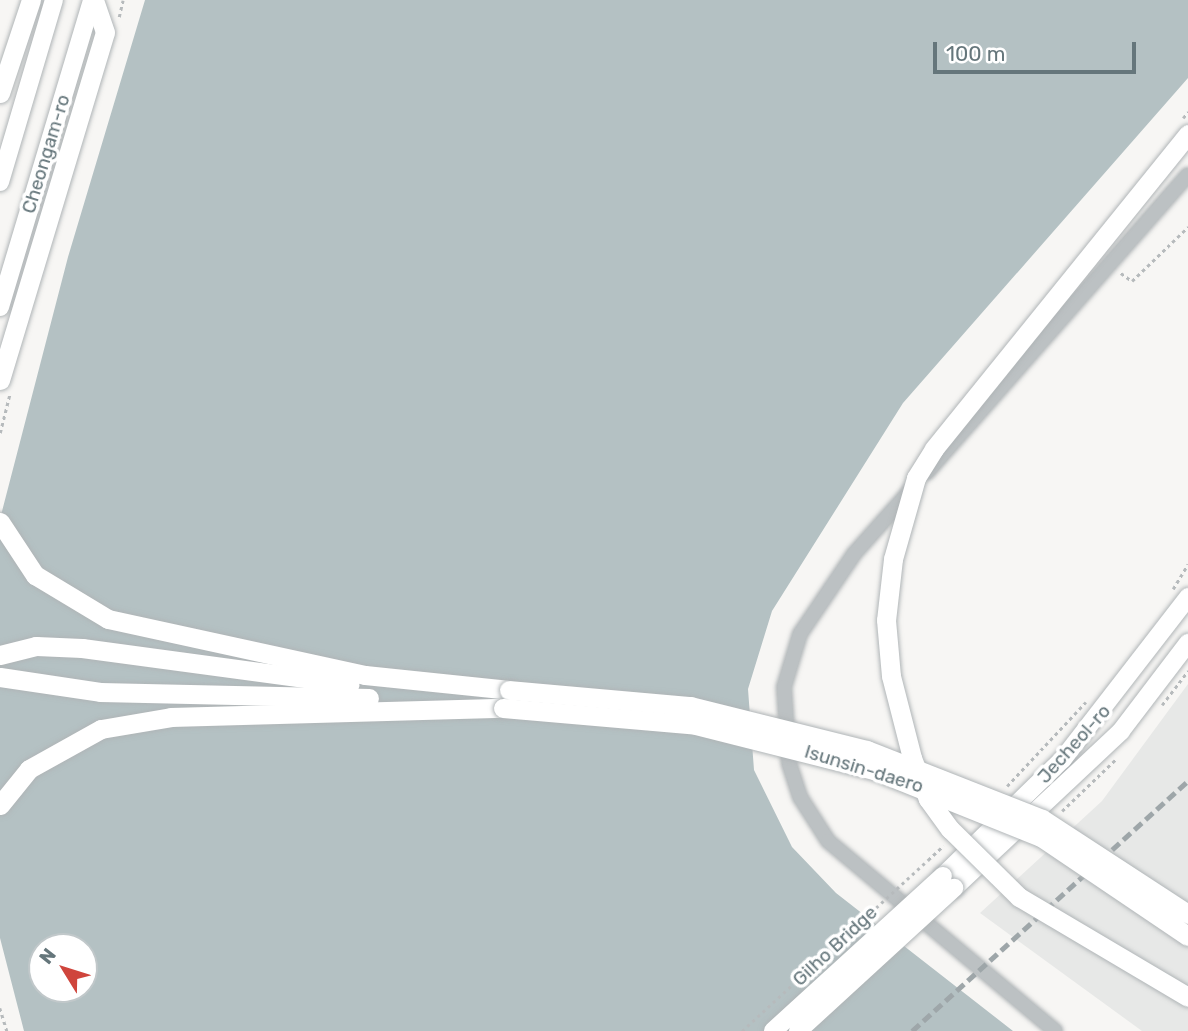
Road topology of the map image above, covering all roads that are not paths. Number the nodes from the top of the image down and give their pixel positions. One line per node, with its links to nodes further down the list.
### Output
1 (31, 0): 4 (highway)
2 (54, 0): 7 (main road, Cheongam-ro)
3 (93, 0): 8 (main road, Cheongam-ro); 9 (highway)
4 (0, 93)
5 (1188, 134): 20 (highway, bridge)
6 (1188, 175): 23 (street)
7 (0, 181)
8 (0, 307)
9 (0, 380)
10 (0, 522): 15 (highway)
11 (1188, 597): 17 (main road, Jecheol-ro)
12 (1188, 643): 17 (main road, Jecheol-ro)
13 (0, 655): 15 (highway)
14 (0, 677): 15 (highway)
15 (506, 699): 16 (highway); 18 (highway, Isunsin-daero, bridge); 19 (highway, Isunsin-daero, bridge)
16 (0, 805)
17 (949, 882): 21 (main road, Gilho Bridge, bridge); 22 (main road, Gilho Bridge, bridge)
18 (1188, 914)
19 (1188, 936)
20 (1188, 997)
21 (772, 1031)
22 (798, 1031)
23 (1055, 1031)

